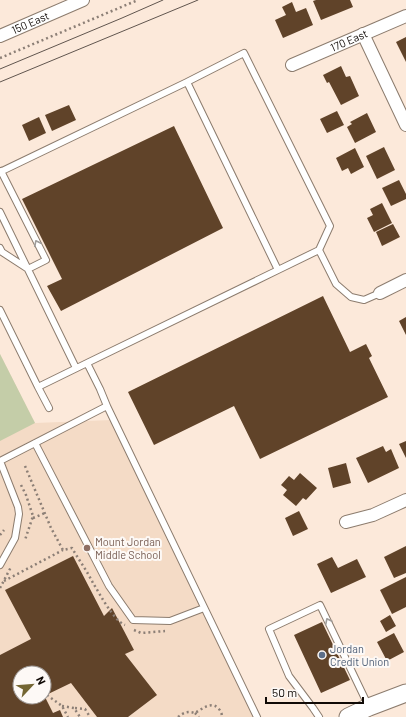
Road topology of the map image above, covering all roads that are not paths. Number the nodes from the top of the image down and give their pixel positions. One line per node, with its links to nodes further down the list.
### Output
1 (83, 0): 4 (street, 150 East)
2 (406, 16): 3 (street, 170 East)
3 (363, 34): 5 (street, 170 East); 7 (street)
4 (0, 36)
5 (292, 65)
6 (186, 82): 8 (lane); 11 (lane); 13 (lane)
7 (406, 125)
8 (1, 171): 12 (lane, one-way to 8)
9 (0, 212): 12 (lane)
10 (0, 248): 12 (lane)
11 (319, 250): 13 (lane); 15 (lane)
12 (28, 269): 18 (lane)
13 (278, 270): 17 (lane)
14 (406, 280): 15 (street)
15 (380, 293)
16 (0, 310): 19 (lane)
17 (88, 363): 18 (lane); 20 (lane)
18 (76, 368): 19 (lane)
19 (38, 387): 21 (lane)
20 (107, 406): 22 (lane); 27 (lane)
21 (48, 408)
22 (35, 443): 23 (lane); 27 (lane)
23 (0, 461): 26 (lane)
24 (406, 500): 25 (street)
25 (346, 522)
26 (0, 565)
27 (204, 608): 30 (lane)
28 (406, 694): 29 (street)
29 (369, 707): 31 (lane, one-way to 31); 32 (street)
30 (257, 717)
31 (318, 717)
32 (348, 717)

